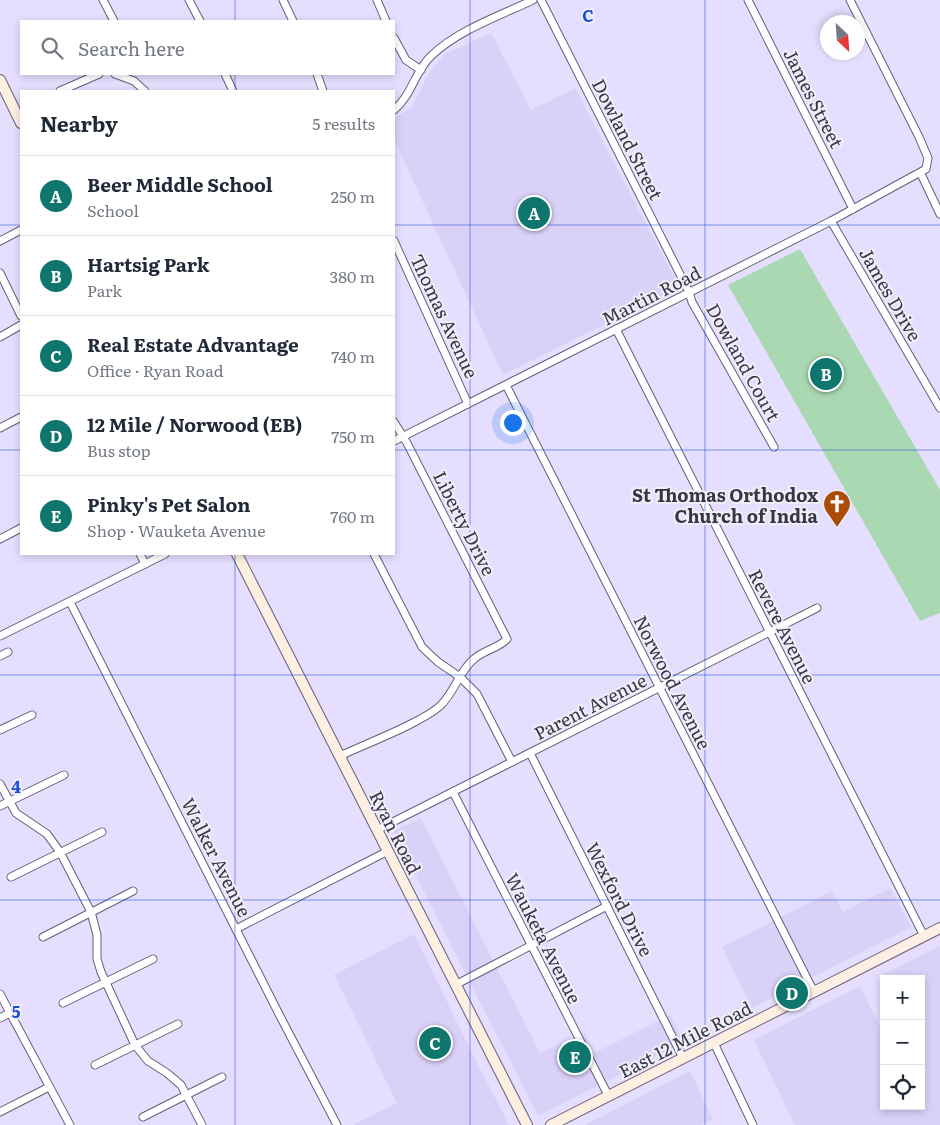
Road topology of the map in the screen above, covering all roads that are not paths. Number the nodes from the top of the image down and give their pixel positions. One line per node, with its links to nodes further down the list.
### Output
1 (103, 0): 9 (street)
2 (189, 0): 10 (street)
3 (283, 0): 11 (street)
4 (377, 0): 12 (street)
5 (533, 0): 14 (street)
6 (540, 0): 34 (street, Dowland Street)
7 (748, 0): 27 (street, James Street)
8 (850, 0): 26 (street)
9 (113, 20)
10 (199, 20)
11 (293, 20)
12 (386, 20)
13 (395, 40): 14 (street)
14 (421, 70): 24 (street)
15 (94, 75): 20 (street)
16 (122, 75): 21 (street)
17 (225, 75): 22 (street)
18 (317, 75): 23 (street)
19 (0, 80): 25 (main road)
20 (62, 90)
21 (144, 90)
22 (233, 90)
23 (323, 90)
24 (395, 109)
25 (19, 112)
26 (921, 174): 27 (street, Martin Road); 28 (street)
27 (853, 209): 29 (street, Martin Road)
28 (940, 214)
29 (831, 221): 34 (street, Martin Road); 41 (street, James Drive)
30 (20, 231): 31 (street)
31 (0, 241)
32 (395, 243): 40 (street, Thomas Avenue)
33 (0, 273): 35 (street)
34 (689, 292): 37 (street, Martin Road); 47 (street, Dowland Court)
35 (20, 314)
36 (20, 326): 38 (street)
37 (616, 329): 39 (street, Martin Road); 57 (street, Revere Avenue)
38 (0, 337)
39 (506, 385): 40 (street, Martin Road); 62 (street, Norwood Avenue)
40 (468, 404): 45 (street, Martin Road)
41 (940, 408)
42 (20, 418): 44 (street)
43 (395, 424): 45 (street, Liberty Drive)
44 (0, 428)
45 (402, 437): 46 (street, Martin Road); 61 (street, Liberty Drive)
46 (395, 440)
47 (774, 447)
48 (20, 528): 49 (street)
49 (0, 538)
50 (140, 555): 54 (street)
51 (163, 555): 54 (street)
52 (238, 555): 66 (main road, Ryan Road)
53 (375, 555): 61 (street)
54 (145, 564): 55 (street)
55 (70, 602): 58 (street); 81 (street, Walker Avenue)
56 (817, 608): 57 (street, Parent Avenue)
57 (770, 632): 62 (street, Parent Avenue); 83 (street, Revere Avenue)
58 (0, 636)
59 (8, 652): 60 (street)
60 (0, 656)
61 (460, 677): 66 (street); 67 (street)
62 (659, 689): 65 (street, Parent Avenue); 89 (street, Norwood Avenue)
63 (32, 715): 64 (street)
64 (0, 730)
65 (530, 754): 67 (street, Parent Avenue); 79 (street, Wexford Drive)
66 (340, 756): 73 (main road, Ryan Road)
67 (512, 762): 70 (street, Parent Avenue)
68 (64, 775): 71 (street)
69 (0, 784): 71 (street)
70 (453, 792): 73 (street, Parent Avenue); 85 (street, Wauketa Avenue)
71 (9, 802): 72 (street); 76 (street)
72 (0, 806)
73 (377, 830): 75 (main road, Ryan Road)
74 (102, 832): 76 (street)
75 (388, 851): 81 (street); 88 (main road, Ryan Road)
76 (60, 852): 77 (street); 80 (street)
77 (11, 877)
78 (133, 891): 80 (street)
79 (606, 906): 85 (street); 97 (street, Wexford Drive)
80 (91, 912): 84 (street); 87 (street)
81 (236, 928): 107 (street, Walker Avenue)
82 (940, 928): 83 (main road, East 12 Mile Road)
83 (924, 936): 89 (main road, East 12 Mile Road)
84 (43, 937)
85 (530, 946): 88 (street); 102 (street, Wauketa Avenue)
86 (153, 959): 87 (street)
87 (105, 982): 91 (street); 96 (street)
88 (454, 985): 108 (main road, Ryan Road)
89 (814, 992): 95 (main road, East 12 Mile Road)
90 (0, 994): 92 (street)
91 (63, 1004)
92 (10, 1013): 93 (street); 100 (street)
93 (0, 1018)
94 (178, 1024): 96 (street)
95 (714, 1043): 97 (main road, East 12 Mile Road); 110 (street)
96 (135, 1045): 98 (street); 101 (street)
97 (683, 1058): 102 (main road, East 12 Mile Road)
98 (95, 1065)
99 (222, 1078): 101 (street)
100 (48, 1087): 103 (street); 105 (street)
101 (186, 1095): 104 (street); 106 (street)
102 (609, 1096): 109 (main road, East 12 Mile Road)
103 (0, 1112)
104 (142, 1117)
105 (70, 1125)
106 (202, 1125)
107 (338, 1125)
108 (527, 1125)
109 (551, 1125)
110 (753, 1125)

